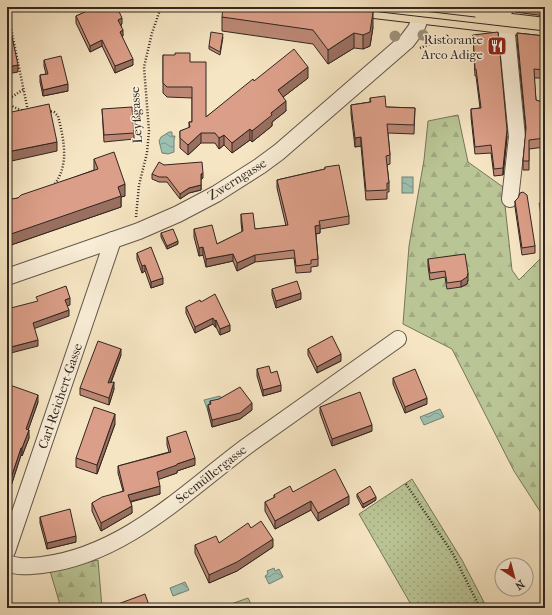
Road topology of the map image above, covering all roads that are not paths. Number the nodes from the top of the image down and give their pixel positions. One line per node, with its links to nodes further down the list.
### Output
1 (366, 7): 2 (main road)
2 (422, 13): 3 (main road); 6 (street, Zwerngasse)
3 (504, 18): 4 (main road); 5 (street)
4 (545, 28)
5 (510, 199)
6 (113, 240): 7 (street, Zwerngasse); 9 (street, Carl-Reichert-Gasse)
7 (7, 277)
8 (398, 339): 10 (street, Seemüllergasse)
9 (7, 551)
10 (7, 563)

